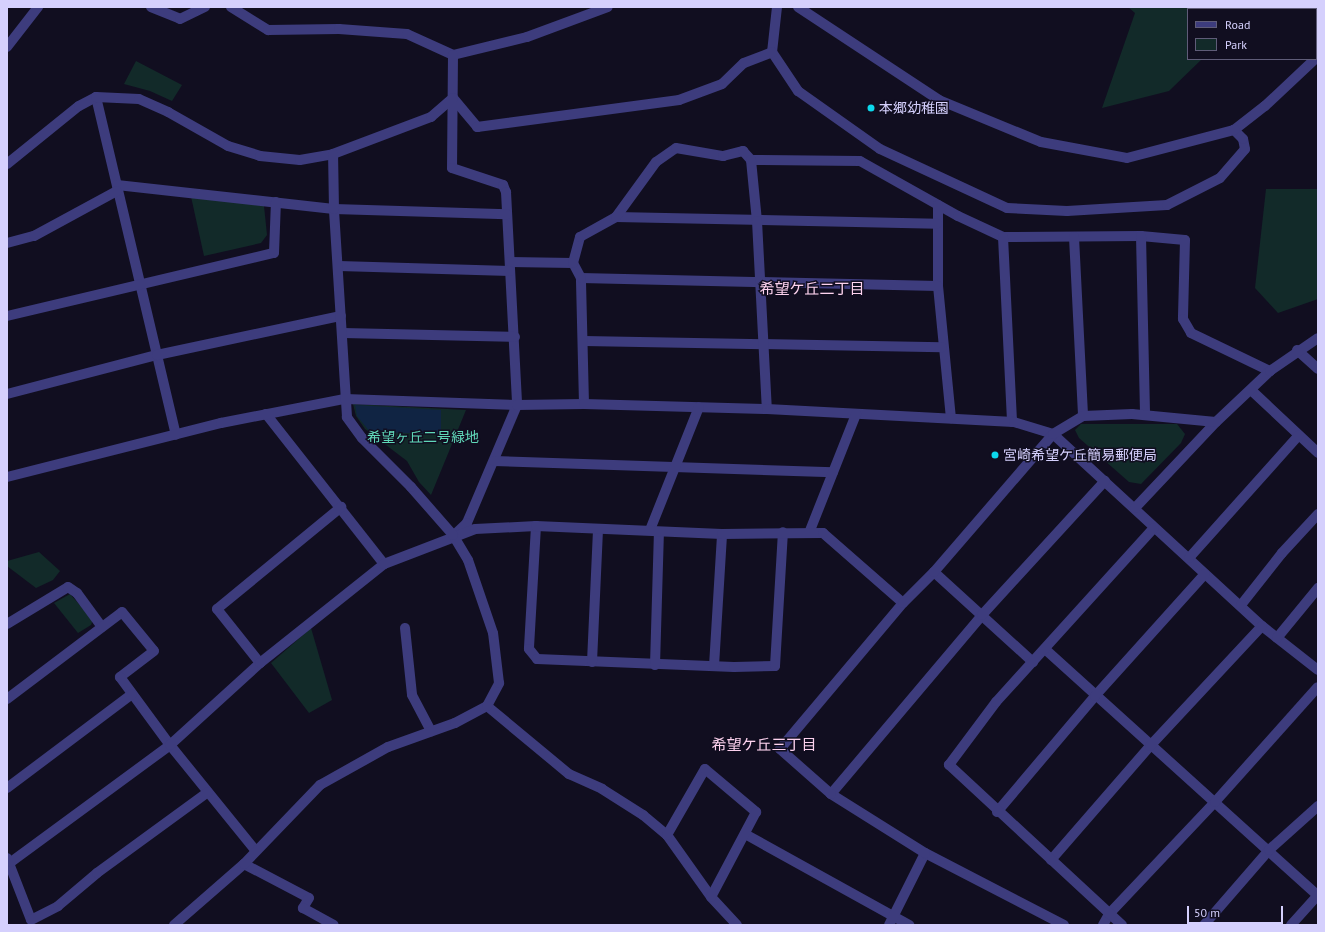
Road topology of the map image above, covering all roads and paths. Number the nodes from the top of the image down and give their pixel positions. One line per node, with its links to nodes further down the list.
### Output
1 (38, 7): 8 (street)
2 (151, 7): 3 (street)
3 (205, 7)
4 (231, 7): 10 (street)
5 (608, 7): 10 (street)
6 (777, 7): 9 (street)
7 (798, 7): 14 (street)
8 (7, 47)
9 (772, 52): 13 (street); 14 (street)
10 (453, 55): 13 (street)
11 (1314, 60): 14 (street)
12 (96, 97): 15 (street); 17 (street); 18 (street)
13 (453, 98): 15 (street); 22 (street)
14 (1234, 130)
15 (333, 154): 21 (street)
16 (751, 160): 20 (street); 23 (street); 24 (street)
17 (7, 164)
18 (117, 188): 19 (street); 29 (street); 35 (street)
19 (276, 202): 21 (street); 35 (street)
20 (938, 205): 25 (street); 26 (street)
21 (334, 209): 22 (street); 31 (street)
22 (507, 214): 32 (street)
23 (616, 217): 24 (street); 30 (street)
24 (757, 221): 25 (street); 34 (street)
25 (937, 224): 36 (street)
26 (1003, 236): 28 (street); 61 (street)
27 (1141, 236): 28 (street); 48 (street); 58 (street)
28 (1074, 237): 59 (street)
29 (7, 243)
30 (573, 263): 32 (street); 33 (street)
31 (339, 266): 32 (street); 38 (street)
32 (510, 266): 40 (street)
33 (581, 278): 34 (street); 42 (street)
34 (760, 282): 36 (street); 43 (street)
35 (142, 286): 37 (street); 46 (street)
36 (938, 286): 44 (street)
37 (7, 316)
38 (341, 316): 39 (street); 46 (street)
39 (343, 333): 40 (street); 51 (street)
40 (514, 337): 53 (street)
41 (1318, 338): 45 (street)
42 (584, 341): 43 (street); 52 (street)
43 (764, 343): 44 (street); 55 (street)
44 (942, 347): 60 (street)
45 (1297, 350): 47 (street); 48 (street)
46 (157, 356): 50 (street); 64 (street)
47 (1318, 369)
48 (1270, 371): 49 (street)
49 (1251, 390): 62 (street); 65 (street)
50 (7, 394)
51 (345, 399): 53 (street); 56 (street); 82 (street)
52 (584, 404): 53 (street); 54 (street)
53 (517, 406): 67 (street)
54 (698, 407): 55 (street); 68 (street)
55 (767, 409): 57 (street)
56 (266, 414): 64 (street); 72 (street)
57 (856, 414): 60 (street); 69 (street)
58 (1145, 415): 59 (street); 62 (street)
59 (1083, 416): 63 (street)
60 (951, 418): 61 (street)
61 (1012, 422): 63 (street)
62 (1216, 422): 73 (street)
63 (1054, 434): 71 (street); 85 (street)
64 (176, 435): 70 (street)
65 (1298, 436): 66 (street); 83 (street)
66 (1318, 453)
67 (494, 461): 68 (street); 82 (street)
68 (674, 467): 69 (street); 78 (street)
69 (833, 472): 80 (street)
70 (7, 477)
71 (1105, 481): 73 (street); 90 (street)
72 (341, 507): 84 (street); 99 (street)
73 (1135, 508): 76 (street)
74 (1318, 514): 89 (street)
75 (536, 526): 77 (street); 82 (street); 97 (street)
76 (1154, 528): 83 (street); 96 (street)
77 (598, 530): 78 (street); 97 (street)
78 (655, 531): 81 (street); 100 (street)
79 (783, 532): 80 (street); 81 (street); 101 (street)
80 (809, 533): 88 (street)
81 (722, 534): 101 (street)
82 (454, 535): 84 (street); 107 (street)
83 (1189, 558): 86 (street)
84 (384, 564): 99 (street)
85 (934, 572): 88 (street); 90 (street)
86 (1205, 574): 89 (street); 105 (street)
87 (1318, 588): 95 (street)
88 (904, 603): 113 (street)
89 (1241, 605): 92 (street)
90 (982, 615): 98 (street); 113 (street)
91 (7, 624): 93 (street)
92 (1262, 626): 95 (street); 110 (street)
93 (102, 627): 104 (street); 106 (street)
94 (404, 628): 108 (street)
95 (1278, 638): 102 (street)
96 (1046, 650): 98 (street); 105 (street)
97 (592, 662): 100 (street)
98 (1032, 662): 116 (street)
99 (260, 663): 109 (street)
100 (655, 665): 101 (street)
101 (714, 666)
102 (1318, 670)
103 (1318, 687): 114 (street)
104 (132, 694): 109 (street); 111 (street)
105 (1095, 696): 110 (street); 116 (street)
106 (7, 698)
107 (487, 706): 108 (street); 118 (street)
108 (431, 731): 119 (street)
109 (170, 745): 112 (street); 122 (street)
110 (1150, 746): 114 (street); 123 (street)
111 (7, 788)
112 (208, 792): 119 (street); 122 (street)
113 (831, 794): 121 (street)
114 (1215, 802): 120 (street); 127 (street)
115 (1318, 806): 120 (street)
116 (997, 812): 123 (street)
117 (745, 834): 118 (street); 126 (street); 128 (street)
118 (667, 835): 126 (street)
119 (255, 850): 124 (street)
120 (1269, 850): 125 (street); 136 (street)
121 (925, 853): 128 (street); 133 (street)
122 (9, 860)
123 (1050, 860): 127 (street)
124 (244, 864): 129 (street); 130 (street)
125 (1318, 895): 137 (street)
126 (711, 897): 131 (street)
127 (1109, 914): 134 (street); 135 (street)
128 (891, 921): 132 (street)
129 (174, 925)
130 (334, 925)
131 (737, 925)
132 (909, 925)
133 (1064, 925)
134 (1103, 925)
135 (1122, 925)
136 (1204, 925)
137 (1290, 925)

